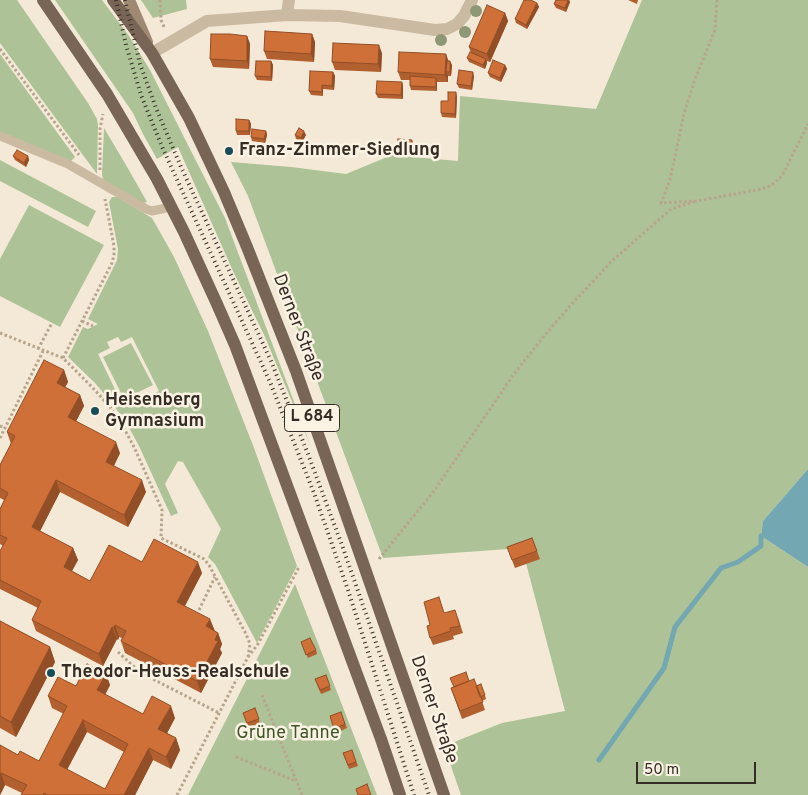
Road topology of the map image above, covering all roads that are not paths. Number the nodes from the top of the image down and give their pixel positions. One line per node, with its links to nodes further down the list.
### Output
1 (44, 0): 9 (main road, L 684)
2 (113, 0): 7 (main road, L 684)
3 (129, 0): 7 (main road)
4 (289, 0): 6 (street)
5 (472, 0): 6 (street)
6 (287, 15): 7 (street)
7 (152, 53): 11 (main road, Derner Straße / L 684)
8 (0, 136): 9 (lane)
9 (171, 207): 10 (main road, L 684)
10 (400, 795)
11 (444, 795)

